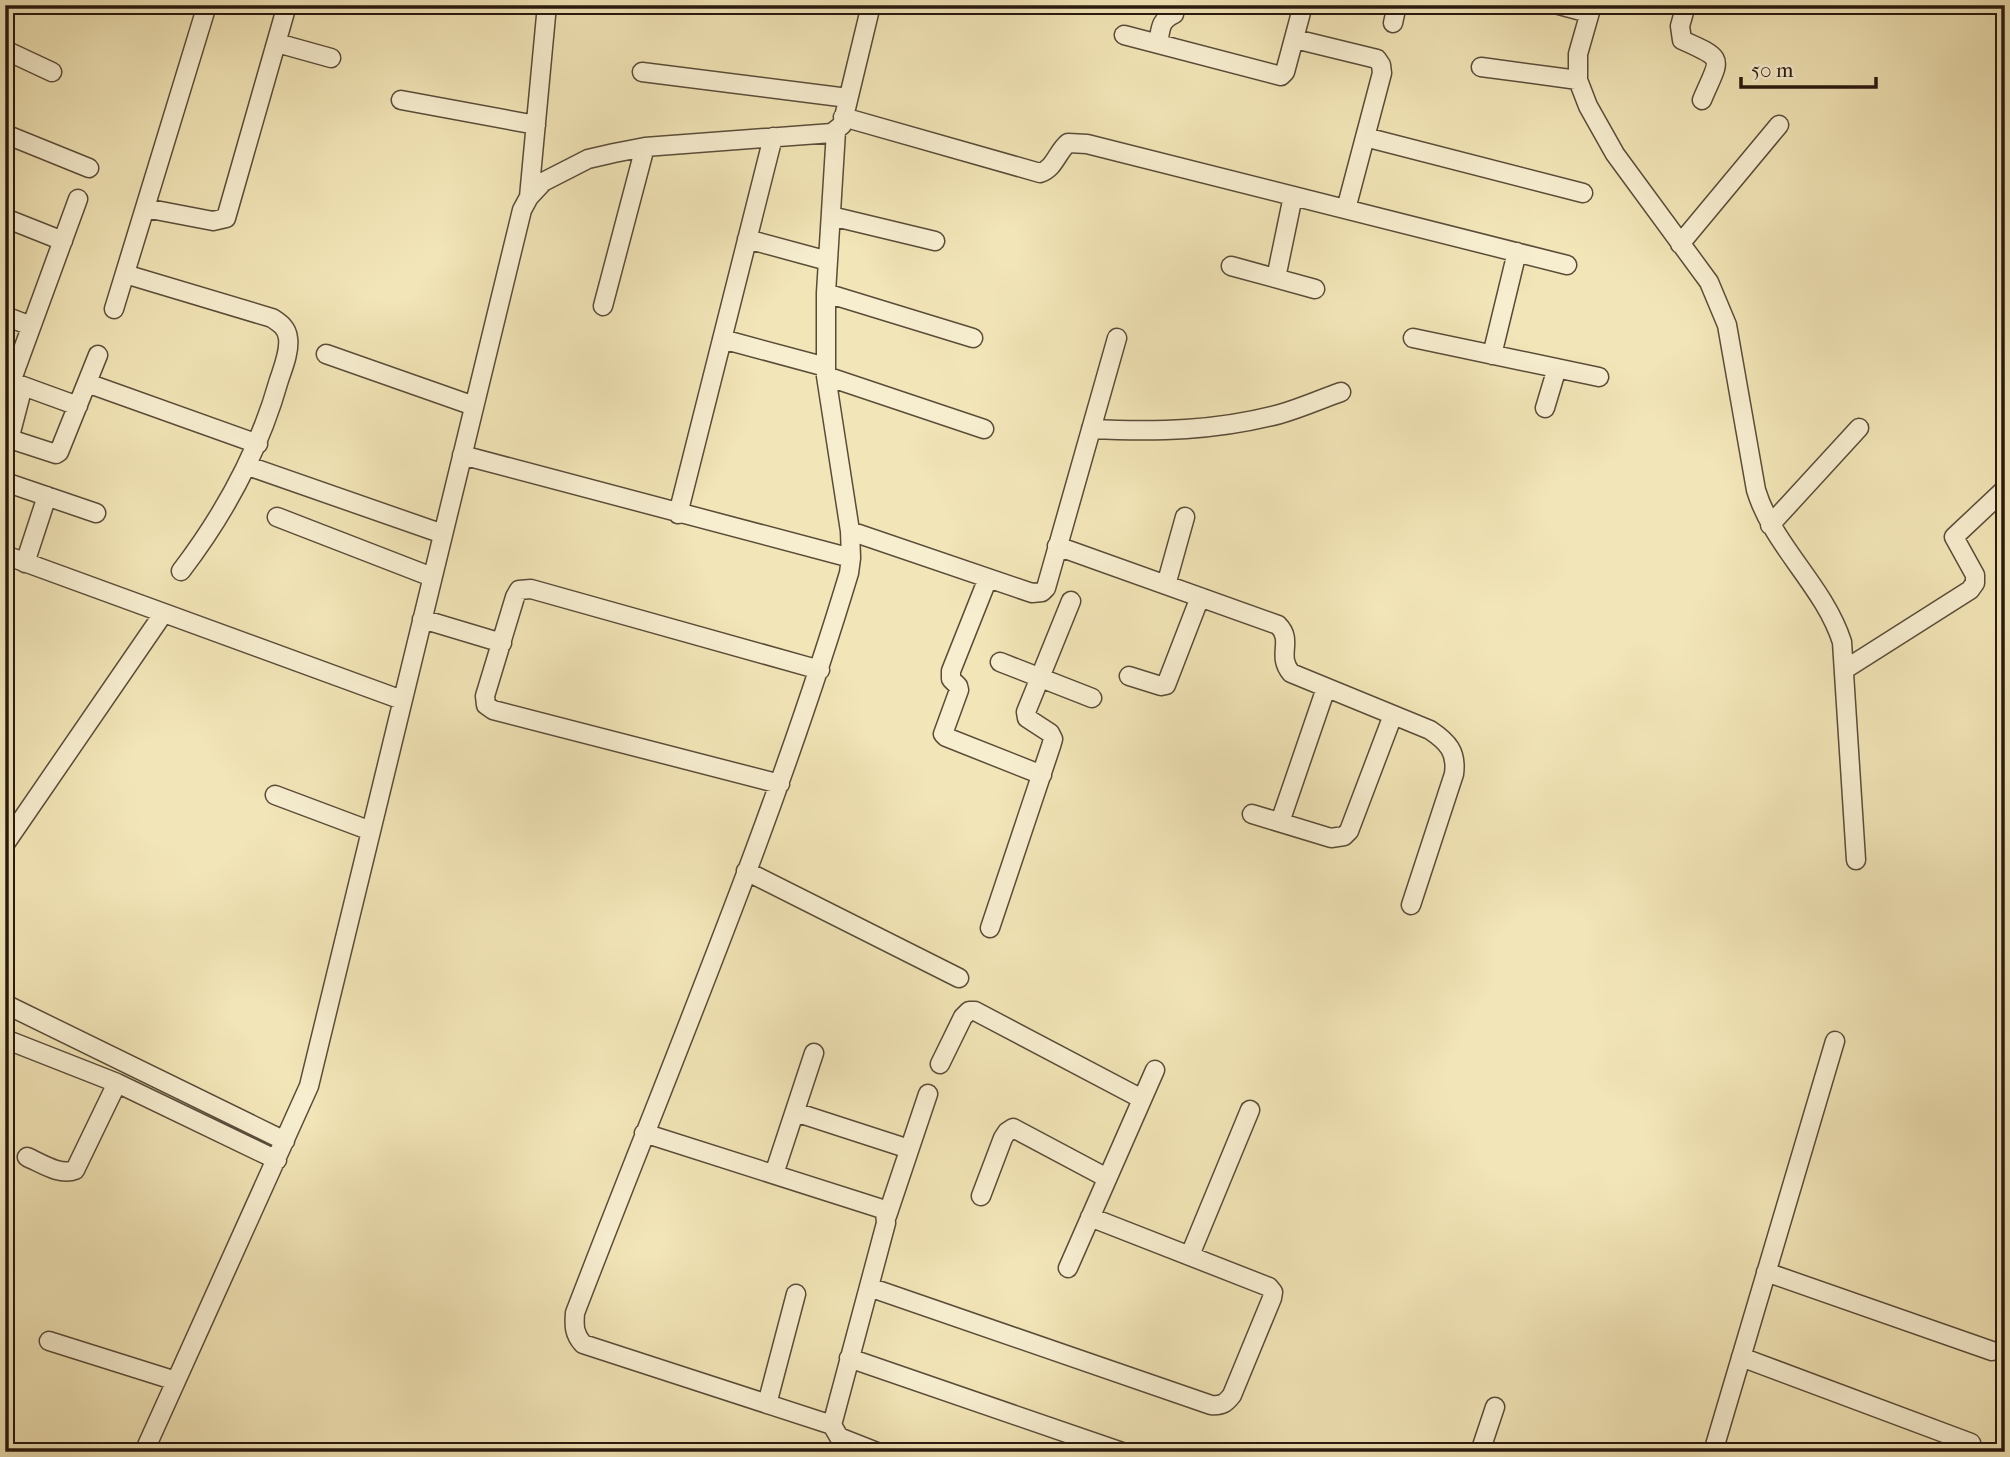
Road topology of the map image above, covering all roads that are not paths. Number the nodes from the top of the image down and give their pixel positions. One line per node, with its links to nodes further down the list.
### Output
1 (207, 5): 35 (street)
2 (287, 5): 12 (street)
3 (547, 5): 24 (street)
4 (871, 5): 20 (street)
5 (1175, 5): 13 (street)
6 (1303, 5): 11 (street)
7 (1559, 5): 9 (street)
8 (1686, 5): 22 (street)
9 (1591, 9): 19 (street)
10 (1124, 35): 13 (street)
11 (1295, 39): 13 (street); 28 (street)
12 (277, 43): 15 (street); 35 (street)
13 (1158, 44)
14 (5, 50): 17 (street)
15 (331, 58)
16 (1481, 67): 19 (street)
17 (52, 72)
18 (642, 72): 20 (street)
19 (1578, 80): 42 (street)
20 (848, 98): 23 (street)
21 (401, 100): 24 (street)
22 (1702, 100)
23 (840, 124): 27 (street); 32 (street); 37 (street)
24 (536, 125): 33 (street)
25 (1779, 125): 42 (street)
26 (5, 134): 30 (street)
27 (773, 137): 29 (street); 39 (street)
28 (1365, 137): 31 (street); 36 (street)
29 (645, 147): 33 (street); 51 (street)
30 (89, 168)
31 (1583, 193)
32 (1293, 196): 36 (street); 48 (street)
33 (529, 197): 69 (street)
34 (78, 199): 40 (street)
35 (145, 208): 47 (street)
36 (1346, 209): 43 (street)
37 (831, 216): 41 (street); 44 (street)
38 (5, 218): 40 (street)
39 (747, 240): 44 (street); 58 (street)
40 (62, 241): 54 (street)
41 (935, 241)
42 (1680, 244): 84 (street)
43 (1517, 252): 45 (street); 61 (street)
44 (828, 261): 50 (street)
45 (1567, 265)
46 (1231, 266): 48 (street)
47 (125, 274): 52 (street); 74 (street)
48 (1276, 278): 49 (street)
49 (1315, 289)
50 (826, 293): 55 (street); 63 (street)
51 (603, 306)
52 (114, 309)
53 (5, 316): 54 (street)
54 (31, 326): 65 (street)
55 (973, 338)
56 (1117, 338): 73 (street)
57 (1413, 338): 61 (street)
58 (722, 339): 63 (street); 81 (street)
59 (326, 354): 69 (street)
60 (98, 355): 66 (street)
61 (1492, 355): 62 (street)
62 (1557, 368): 64 (street); 70 (street)
63 (826, 372): 72 (street); 85 (street)
64 (1599, 377)
65 (13, 383): 68 (street); 68 (street)
66 (87, 383): 68 (street); 74 (street)
67 (1341, 392): 73 (street)
68 (78, 406)
69 (474, 406): 75 (street)
70 (1545, 408)
71 (1859, 428): 84 (street)
72 (984, 429)
73 (1091, 429): 87 (street)
74 (258, 444): 76 (street)
75 (462, 455): 81 (street); 86 (street)
76 (248, 466): 86 (street); 91 (street)
77 (5, 482): 79 (street)
78 (2005, 489): 102 (street)
79 (47, 496): 80 (street); 90 (street)
80 (96, 513)
81 (678, 513): 89 (street)
82 (277, 517): 92 (street)
83 (1185, 517): 94 (street)
84 (1770, 525): 102 (street)
85 (850, 531): 89 (street); 93 (street)
86 (443, 534): 92 (street)
87 (1057, 546): 93 (street); 94 (street)
88 (5, 555): 90 (street)
89 (851, 558): 101 (street)
90 (25, 563): 97 (street)
91 (181, 571)
92 (432, 577): 98 (street)
93 (988, 578): 109 (street)
94 (1166, 585): 95 (street)
95 (1200, 597): 103 (street); 105 (street)
96 (1071, 601): 104 (street)
97 (163, 614): 107 (street); 115 (street)
98 (422, 619): 99 (street); 107 (street)
99 (502, 643): 101 (street); 110 (street)
100 (1000, 662): 104 (street)
101 (820, 670): 110 (street)
102 (1844, 670): 116 (street)
103 (1129, 676)
104 (1041, 678): 106 (street); 109 (street)
105 (1326, 688): 108 (street); 113 (street)
106 (1092, 698)
107 (402, 700): 114 (street)
108 (1393, 715): 113 (street); 118 (street)
109 (1042, 775): 119 (street)
110 (780, 784): 117 (street)
111 (275, 795): 114 (street)
112 (1252, 814): 113 (street)
113 (1280, 822)
114 (370, 831): 133 (street)
115 (5, 844)
116 (1856, 860)
117 (746, 871): 120 (street); 132 (street)
118 (1411, 905)
119 (990, 928)
120 (959, 978)
121 (5, 1004): 133 (street)
122 (5, 1039): 127 (street)
123 (1835, 1041): 144 (street)
124 (814, 1053): 131 (street)
125 (940, 1064): 129 (street)
126 (1155, 1070): 129 (street)
127 (117, 1083): 135 (street); 136 (street)
128 (928, 1094): 134 (street)
129 (1142, 1100): 138 (street)
130 (1250, 1110): 142 (street)
131 (794, 1112): 134 (street); 137 (street)
132 (644, 1133): 137 (street); 152 (street)
133 (285, 1141): 136 (street)
134 (909, 1149): 140 (street)
135 (27, 1157)
136 (277, 1160): 151 (street)
137 (774, 1174): 140 (street)
138 (1107, 1178): 139 (street); 141 (street)
139 (981, 1196)
140 (887, 1216): 145 (street)
141 (1090, 1217): 142 (street); 143 (street)
142 (1190, 1255): 145 (street)
143 (1068, 1268)
144 (1766, 1272): 148 (street); 150 (street)
145 (869, 1287): 149 (street)
146 (796, 1294): 152 (street)
147 (49, 1341): 151 (street)
148 (1992, 1350)
149 (849, 1357): 154 (street); 159 (street)
150 (1741, 1357): 155 (street); 161 (street)
151 (176, 1381): 156 (street)
152 (767, 1404): 154 (street)
153 (1495, 1407): 160 (street)
154 (833, 1429): 157 (street); 158 (street)
155 (1971, 1443)
156 (144, 1452)
157 (828, 1452)
158 (877, 1452)
159 (1122, 1452)
160 (1480, 1452)
161 (1713, 1452)

